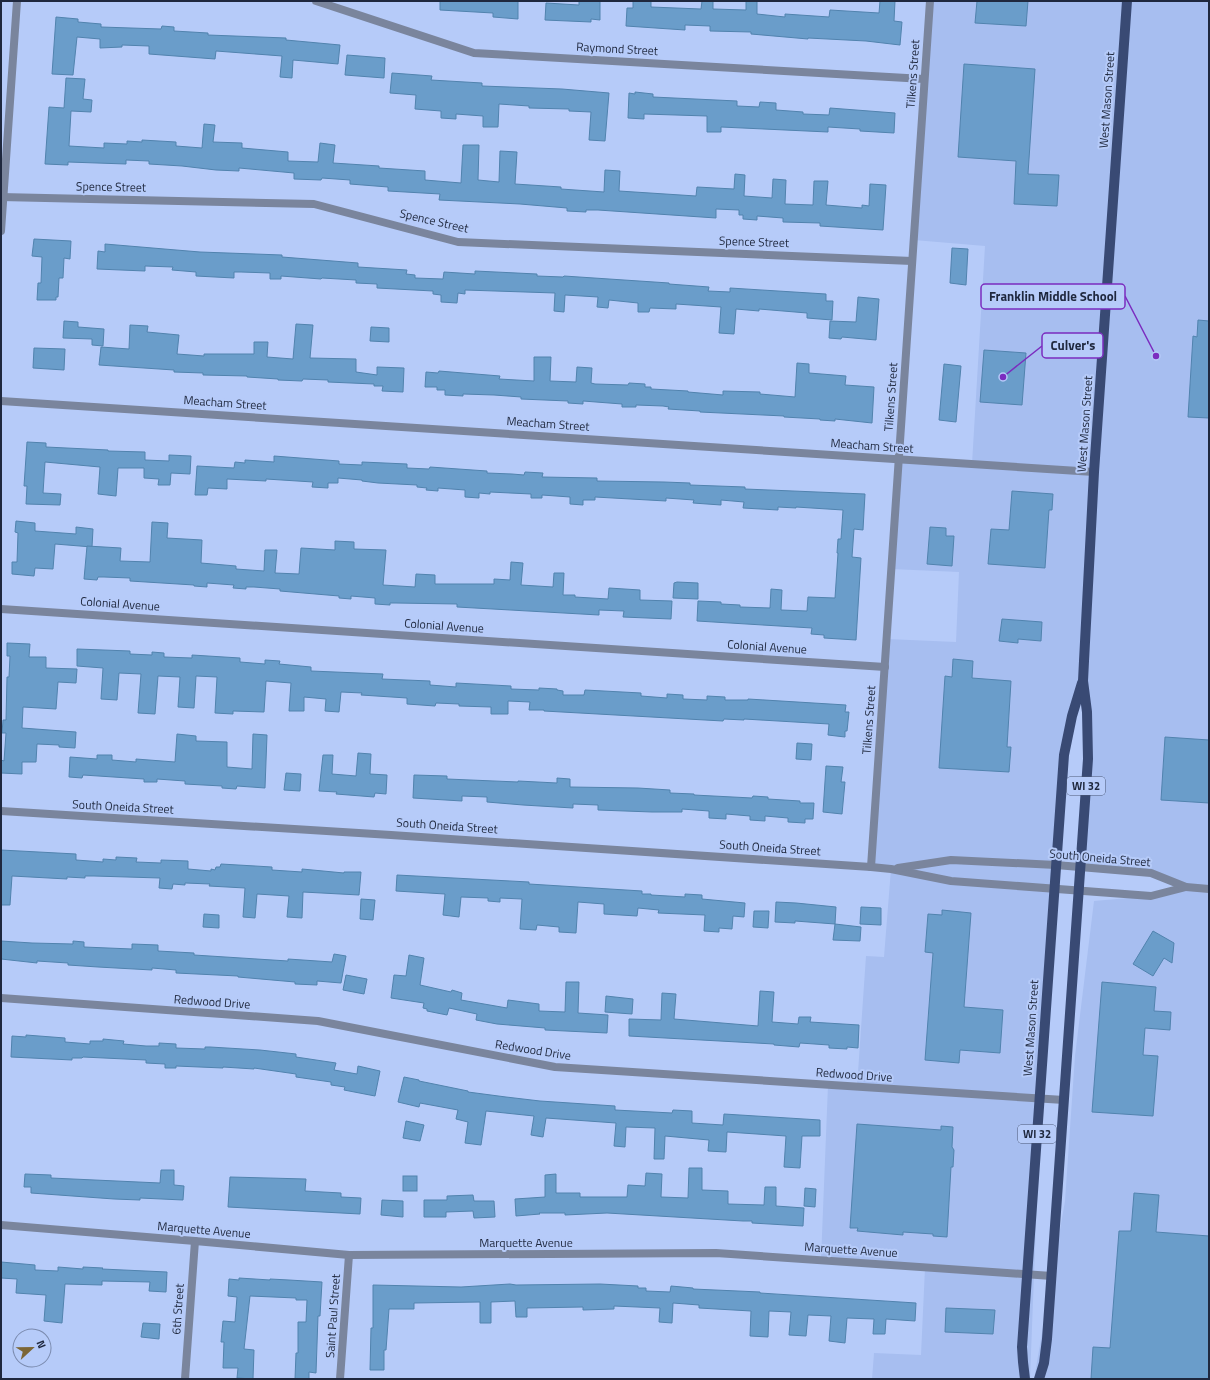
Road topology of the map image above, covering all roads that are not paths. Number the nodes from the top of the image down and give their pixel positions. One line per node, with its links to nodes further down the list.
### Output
1 (17, 1): 6 (street)
2 (316, 1): 5 (street, Raymond Street)
3 (930, 1): 5 (street, Tilkens Street)
4 (1127, 1): 11 (main road, West Mason Street / WI 32)
5 (924, 79): 8 (street, Tilkens Street)
6 (2, 197): 7 (street); 8 (street, Spence Street)
7 (1, 232)
8 (912, 260): 10 (street, Tilkens Street)
9 (1, 400): 10 (street, Meacham Street)
10 (899, 460): 11 (street, Meacham Street); 13 (street, Tilkens Street)
11 (1094, 472): 14 (main road, West Mason Street / WI 32)
12 (1, 609): 13 (street, Colonial Avenue)
13 (885, 667): 17 (street, Tilkens Street)
14 (1083, 681): 16 (main road, West Mason Street / WI 32); 18 (main road, West Mason Street / WI 32)
15 (1, 811): 17 (street, South Oneida Street)
16 (1056, 865): 18 (street, South Oneida Street); 19 (street, South Oneida Street); 22 (main road, West Mason Street / WI 32)
17 (871, 867): 19 (street, South Oneida Street)
18 (1080, 867): 20 (street, South Oneida Street); 23 (main road, West Mason Street / WI 32)
19 (891, 869): 22 (street, South Oneida Street)
20 (1186, 887): 21 (street, South Oneida Street); 23 (street, South Oneida Street)
21 (1209, 889)
22 (1054, 890): 23 (street, South Oneida Street); 25 (main road, West Mason Street / WI 32)
23 (1078, 892): 26 (main road, West Mason Street / WI 32)
24 (1, 998): 25 (street, Redwood Drive)
25 (1040, 1099): 26 (street, Redwood Drive); 30 (main road, West Mason Street / WI 32)
26 (1064, 1100): 31 (main road, West Mason Street / WI 32)
27 (1, 1225): 28 (street, Marquette Avenue)
28 (195, 1241): 29 (street, Marquette Avenue); 32 (street, 6th Street)
29 (349, 1256): 30 (street, Marquette Avenue); 33 (street, Saint Paul Street)
30 (1027, 1274): 31 (street, Marquette Avenue); 34 (main road, West Mason Street / WI 32)
31 (1052, 1276): 35 (main road, West Mason Street / WI 32)
32 (185, 1379)
33 (340, 1379)
34 (1025, 1379)
35 (1039, 1379)

